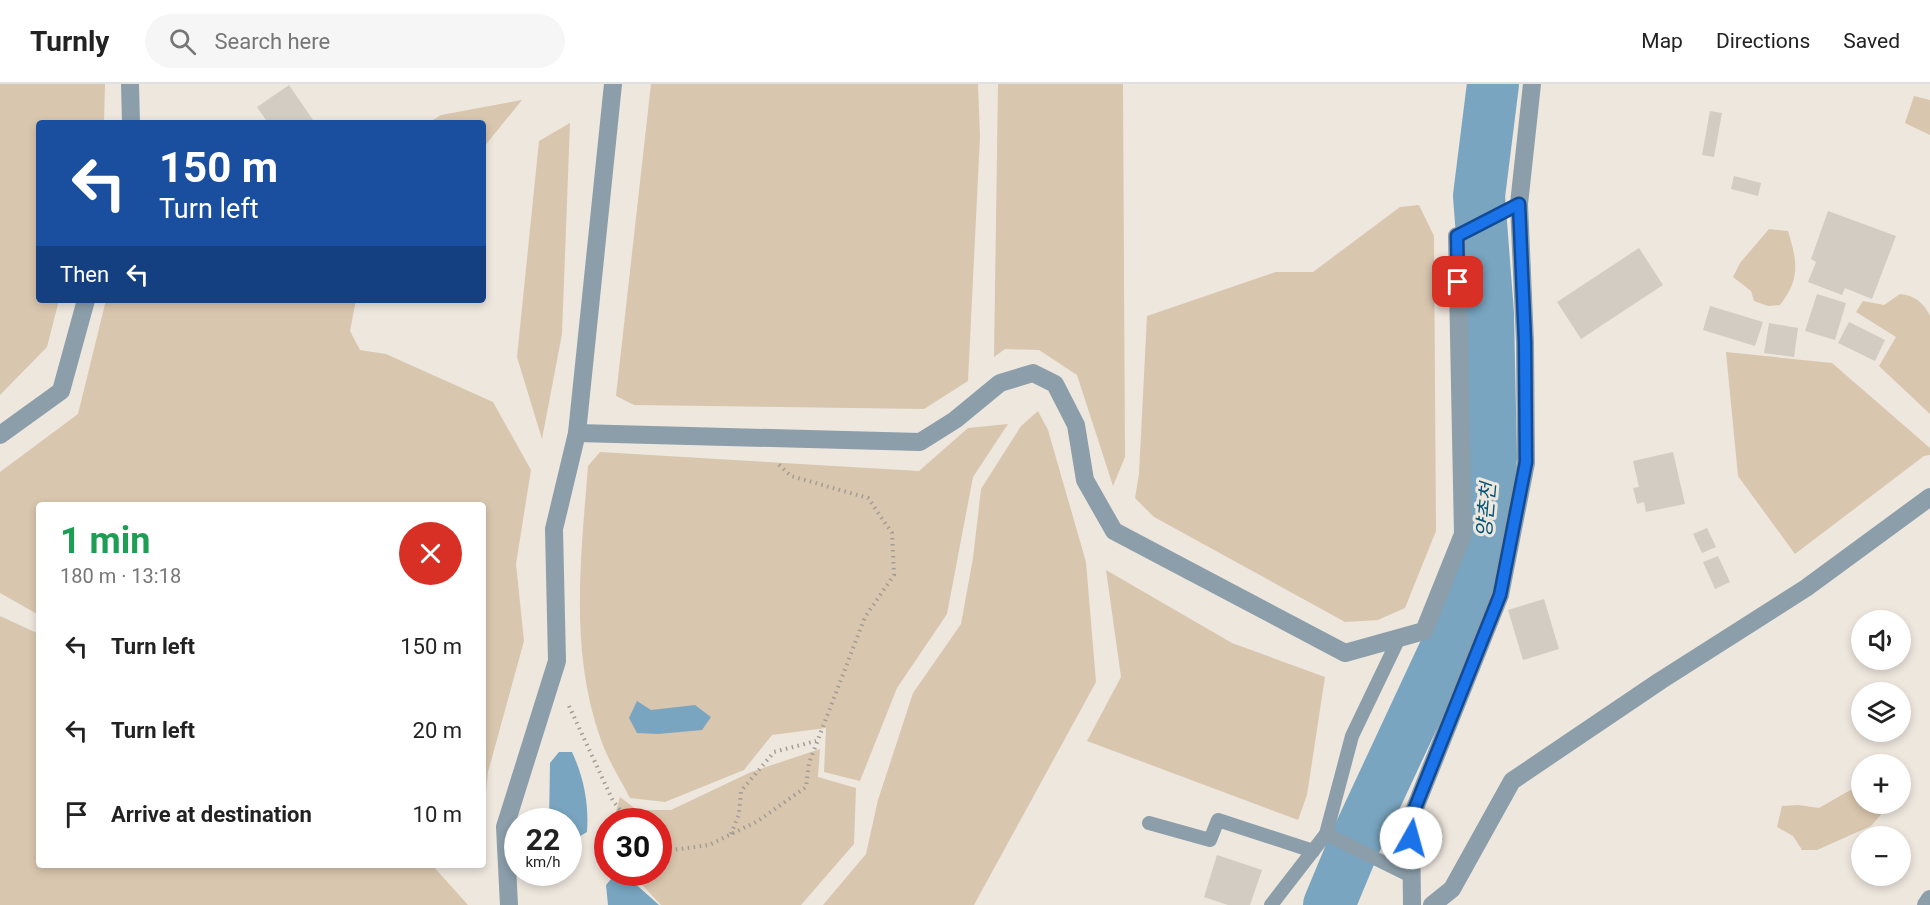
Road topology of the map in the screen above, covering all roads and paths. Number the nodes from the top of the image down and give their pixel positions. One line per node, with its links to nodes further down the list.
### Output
1 (130, 84): 4 (street)
2 (613, 84): 8 (street)
3 (1532, 84): 5 (street)
4 (131, 120)
5 (1519, 204): 6 (lane); 21 (street)
6 (1457, 236): 12 (street)
7 (85, 303): 9 (street)
8 (577, 433): 10 (street); 13 (street)
9 (0, 435)
10 (750, 438): 12 (street); 14 (path)
11 (1930, 497): 26 (street)
12 (1399, 638): 18 (lane)
13 (553, 673): 15 (path); 23 (street)
14 (817, 741): 17 (path); 17 (path)
15 (619, 808)
16 (1149, 823): 20 (lane)
17 (731, 834): 19 (path)
18 (1327, 834): 20 (lane); 21 (lane)
19 (672, 850)
20 (1313, 851): 24 (lane)
21 (1410, 876): 25 (street)
22 (1930, 899): 27 (street)
23 (509, 905)
24 (1271, 905)
25 (1412, 905)
26 (1432, 905)
27 (1926, 905)

